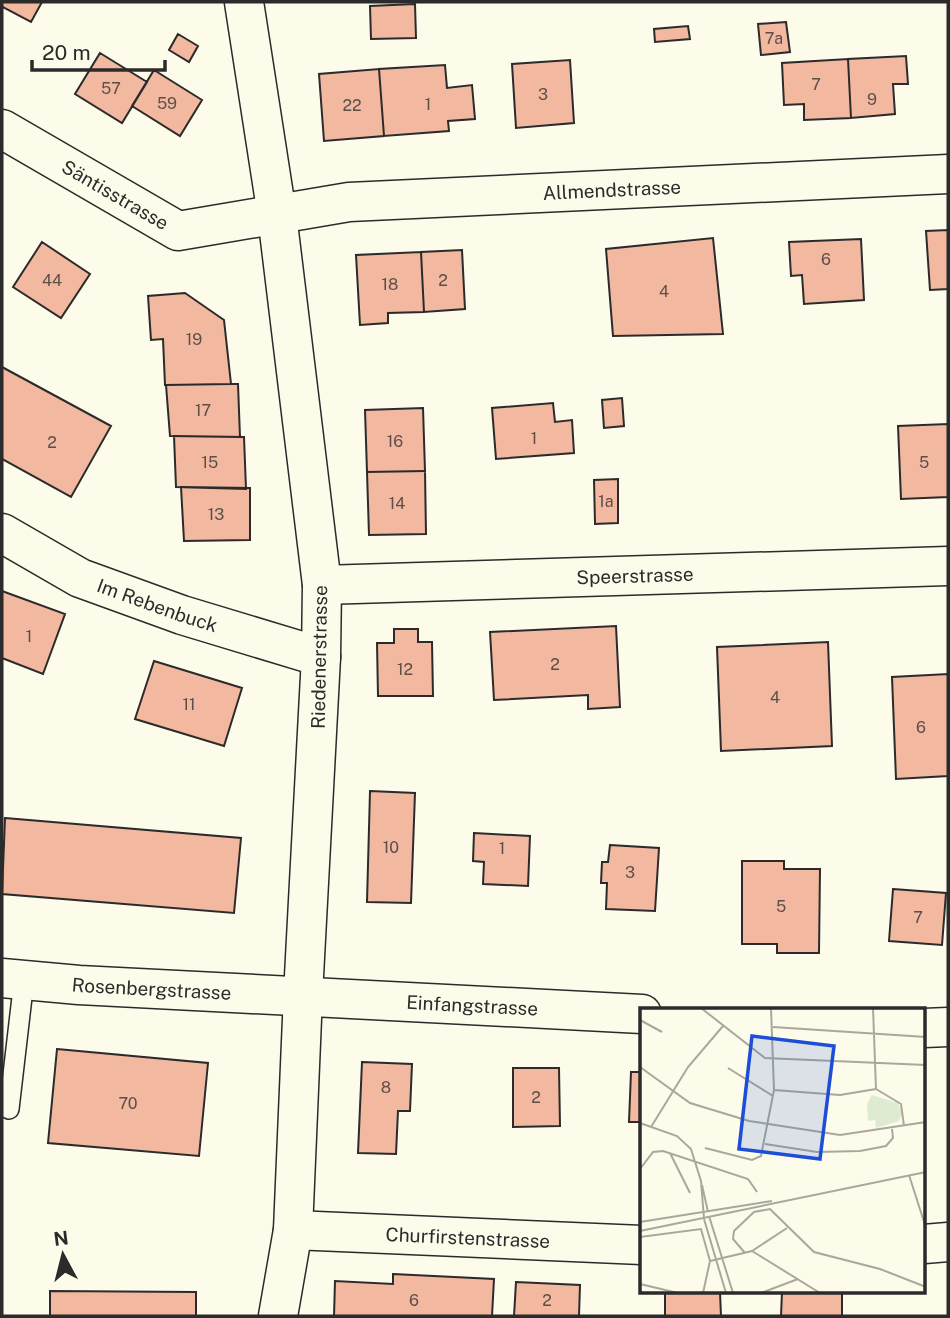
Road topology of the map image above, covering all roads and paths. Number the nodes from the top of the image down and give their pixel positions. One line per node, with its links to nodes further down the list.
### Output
1 (244, 2): 4 (street, Riedenerstrasse)
2 (2, 129): 4 (street, Säntisstrasse)
3 (948, 174): 4 (street, Allmendstrasse)
4 (277, 215): 7 (street, Riedenerstrasse)
5 (2, 533): 8 (street, Im Rebenbuck)
6 (948, 566): 7 (street, Speerstrasse)
7 (322, 585): 8 (street, Riedenerstrasse)
8 (321, 657): 10 (street, Riedenerstrasse)
9 (13, 979): 10 (street, Rosenbergstrasse); 14 (lane)
10 (303, 995): 11 (street, Einfangstrasse); 15 (street, Riedenerstrasse)
11 (640, 1014)
12 (948, 1027): 13 (street)
13 (926, 1028)
14 (9, 1109)
15 (293, 1230): 18 (street, Churfirstenstrasse); 19 (street, Riedenerstrasse)
16 (948, 1242): 17 (street)
17 (926, 1244)
18 (640, 1245)
19 (278, 1316)

